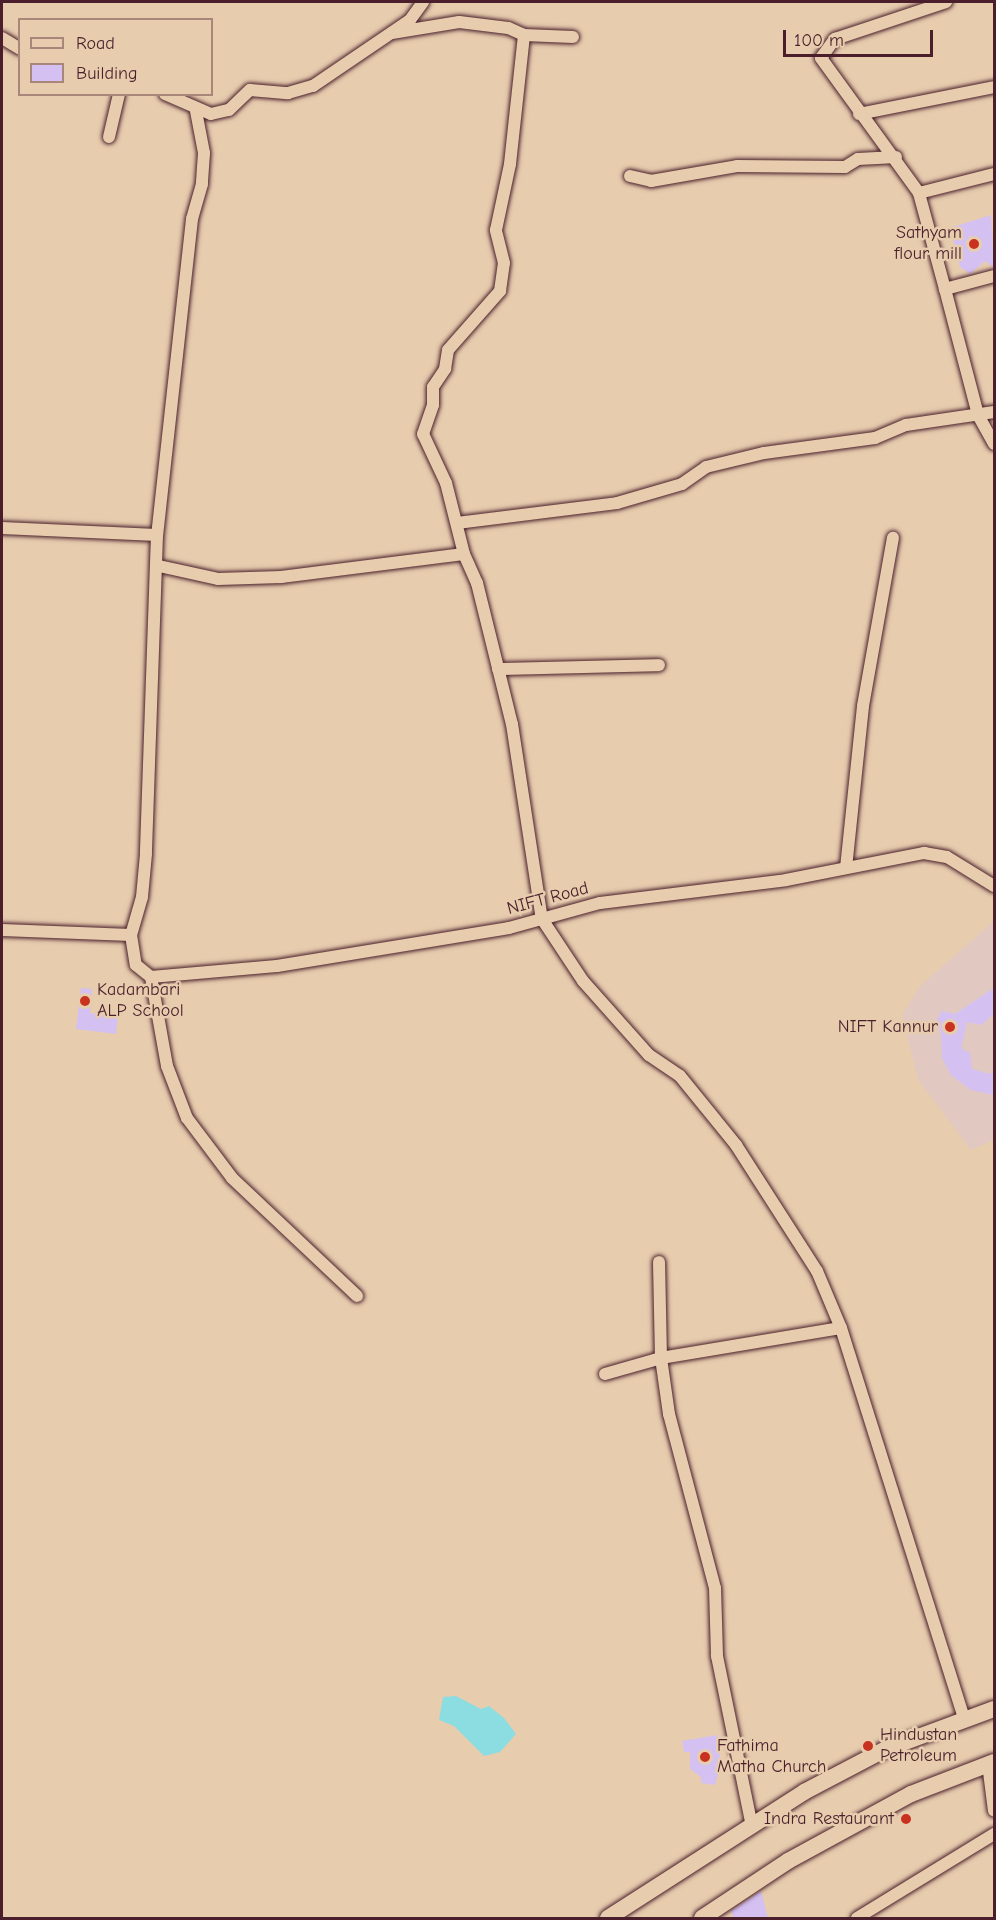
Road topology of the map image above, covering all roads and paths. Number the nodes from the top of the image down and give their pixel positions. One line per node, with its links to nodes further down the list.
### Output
1 (423, 2): 3 (street)
2 (946, 2): 12 (street)
3 (392, 33): 4 (street); 11 (street)
4 (524, 35): 5 (street); 23 (street)
5 (573, 37)
6 (2, 39): 7 (street)
7 (18, 48)
8 (994, 87): 12 (street)
9 (119, 96): 13 (street)
10 (169, 96): 11 (street)
11 (196, 111): 25 (street)
12 (859, 114): 14 (street)
13 (109, 137)
14 (896, 157): 16 (street); 17 (street)
15 (994, 174): 17 (street)
16 (630, 176)
17 (919, 193): 19 (street)
18 (994, 276): 19 (street)
19 (945, 289): 21 (street)
20 (994, 412): 21 (street)
21 (978, 416): 22 (street); 23 (street)
22 (994, 444)
23 (457, 523): 27 (street)
24 (2, 528): 25 (street)
25 (157, 536): 28 (street)
26 (893, 538): 31 (street)
27 (464, 554): 28 (street); 30 (street)
28 (159, 566): 35 (street)
29 (659, 665): 30 (street)
30 (498, 669): 33 (street)
31 (846, 868): 32 (street, NIFT Road); 33 (street, NIFT Road)
32 (994, 886)
33 (542, 919): 36 (street, NIFT Road); 39 (street)
34 (2, 930): 35 (street)
35 (131, 935): 36 (street)
36 (151, 978): 38 (street)
37 (659, 1262): 40 (street)
38 (357, 1296)
39 (840, 1328): 40 (street); 43 (street)
40 (661, 1358): 41 (street); 46 (street)
41 (605, 1374)
42 (994, 1709): 43 (highway)
43 (964, 1719): 46 (highway)
44 (991, 1763): 45 (street); 49 (highway)
45 (994, 1811)
46 (752, 1826): 48 (highway)
47 (994, 1834): 50 (street)
48 (608, 1918)
49 (702, 1918)
50 (857, 1918)

